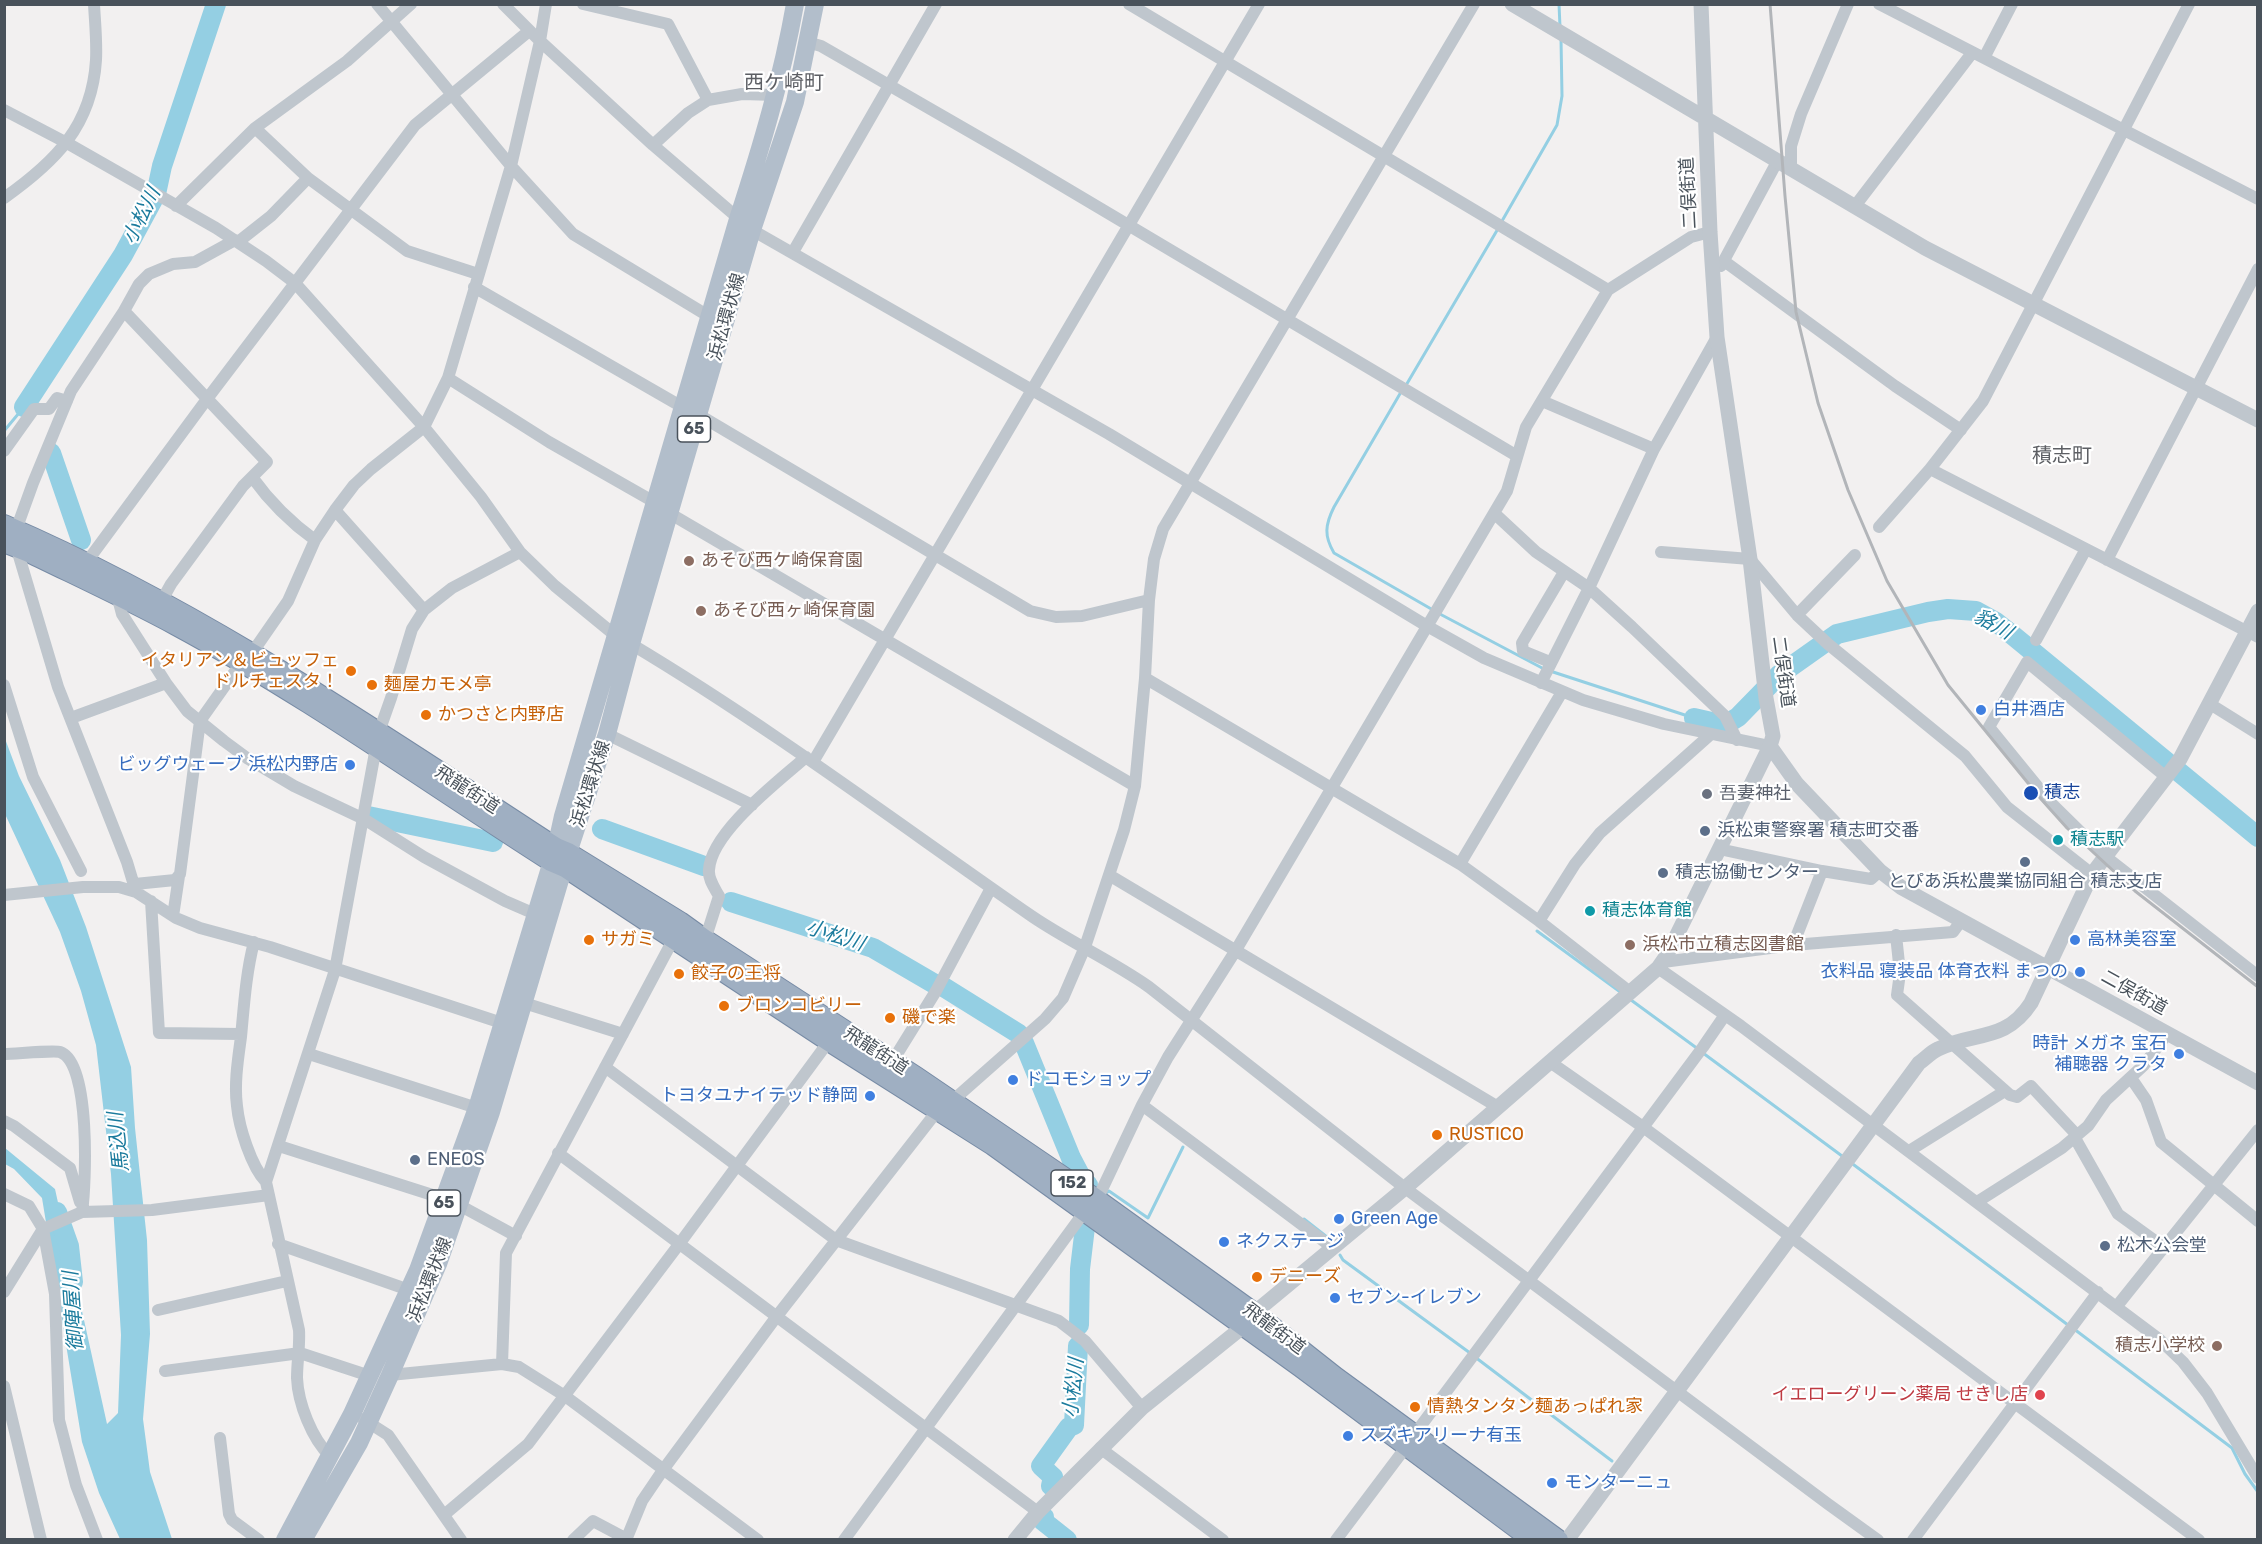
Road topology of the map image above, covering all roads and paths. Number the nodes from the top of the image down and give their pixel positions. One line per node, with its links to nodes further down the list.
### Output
1 (94, 4): 34 (street)
2 (377, 4): 19 (street)
3 (411, 4): 19 (street)
4 (503, 4): 20 (street)
5 (546, 4): 21 (street)
6 (583, 4): 29 (street)
7 (795, 4): 28 (main road, 浜松環状線 / 65)
8 (815, 4): 22 (main road, 浜松環状線 / 65)
9 (936, 4): 26 (street)
10 (1129, 4): 25 (street)
11 (1259, 4): 25 (street)
12 (1474, 4): 36 (street)
13 (1512, 4): 31 (street)
14 (1701, 4): 31 (street, 二俣街道)
15 (1848, 4): 37 (street)
16 (1879, 4): 23 (street)
17 (2012, 4): 24 (street)
18 (2189, 4): 33 (street)
19 (393, 22): 27 (street); 32 (street)
20 (529, 31): 21 (street); 27 (street)
21 (540, 41): 35 (street); 38 (street)
22 (807, 42): 26 (street); 47 (main road, 浜松環状線 / 65)
23 (1972, 53): 24 (street); 43 (street)
24 (1984, 58): 33 (street)
25 (1226, 62): 36 (street); 46 (street)
26 (890, 86): 46 (street); 50 (street)
27 (453, 93): 38 (street); 44 (street)
28 (776, 95): 29 (street); 45 (main road, 浜松環状線 / 65)
29 (708, 100): 35 (street)
30 (4, 110): 34 (street)
31 (1705, 117): 37 (street); 48 (street, 二俣街道)
32 (255, 128): 39 (street); 42 (street)
33 (2124, 130): 41 (street); 58 (street)
34 (67, 143): 40 (street); 42 (street)
35 (653, 145): 45 (street)
36 (1385, 156): 57 (street); 61 (street)
37 (1784, 164): 43 (street); 51 (street)
38 (511, 166): 53 (street); 60 (street)
39 (308, 178): 44 (street); 49 (street)
40 (4, 198)
41 (2258, 199)
42 (176, 206): 49 (street)
43 (1855, 206): 58 (street)
44 (351, 209): 53 (street); 55 (street)
45 (738, 219): 47 (street); 60 (main road, 浜松環状線 / 65)
46 (1128, 226): 61 (street); 65 (street)
47 (753, 230): 50 (street); 69 (main road, 浜松環状線 / 65)
48 (1710, 232): 54 (street, 二俣街道); 57 (street)
49 (236, 241): 55 (street); 59 (street)
50 (793, 252): 65 (street)
51 (1724, 261): 54 (street); 72 (street)
52 (2258, 269): 64 (street)
53 (478, 274): 56 (street)
54 (1714, 274): 62 (street, 二俣街道)
55 (295, 283): 66 (street); 71 (street)
56 (474, 287): 63 (street); 69 (street)
57 (1608, 290): 68 (street)
58 (2034, 303): 64 (street); 72 (street)
59 (124, 311): 66 (street); 67 (street)
60 (710, 317): 69 (main road, 浜松環状線 / 65)
61 (1288, 320): 75 (street); 78 (street)
62 (1717, 337): 73 (street); 90 (street, 二俣街道)
63 (448, 378): 71 (street); 79 (street)
64 (2196, 388): 70 (street); 91 (street)
65 (1032, 389): 78 (street); 88 (street)
66 (207, 399): 77 (street); 92 (street)
67 (67, 401): 74 (street); 83 (street)
68 (1542, 401): 73 (street); 75 (street)
69 (691, 412): 79 (main road, 浜松環状線 / 65); 88 (street)
70 (2258, 420)
71 (424, 427): 80 (street); 86 (street)
72 (1961, 430): 76 (street)
73 (1654, 449): 94 (street)
74 (4, 451)
75 (1517, 456): 81 (street)
76 (1930, 469): 82 (street); 85 (street)
77 (252, 477): 84 (street); 97 (street)
78 (1192, 483): 96 (street); 101 (street)
79 (662, 508): 103 (street); 104 (main road, 浜松環状線 / 65)
80 (334, 510): 84 (street); 98 (street)
81 (1494, 513): 93 (street); 101 (street)
82 (1878, 527)
83 (10, 536): 92 (highway, 飛龍街道 / 152); 95 (highway, 飛龍街道 / 152); 113 (street)
84 (315, 540): 106 (street)
85 (2085, 549): 91 (street); 105 (street)
86 (520, 552): 98 (street); 104 (street)
87 (1662, 552): 90 (street)
88 (937, 555): 96 (street); 103 (street)
89 (1855, 555): 100 (street)
90 (1750, 559): 100 (street); 120 (street, 二俣街道)
91 (2107, 560): 102 (street)
92 (86, 563): 97 (highway, 飛龍街道 / 152)
93 (1564, 572): 94 (street); 107 (street)
94 (1589, 588): 107 (street); 118 (street)
95 (117, 595): 106 (highway, 飛龍街道 / 152); 109 (street)
96 (1149, 600): 108 (street)
97 (161, 602): 106 (highway, 飛龍街道 / 152)
98 (424, 610): 119 (street)
99 (2258, 611): 102 (street)
100 (1797, 615): 134 (street)
101 (1430, 622): 107 (street); 124 (street)
102 (2252, 635): 112 (street)
103 (885, 639): 121 (street); 123 (street)
104 (624, 640): 115 (main road, 浜松環状線 / 65); 121 (street); 128 (main road, 浜松環状線 / 65)
105 (2036, 640)
106 (247, 658): 114 (street); 119 (highway, 飛龍街道 / 152)
107 (1546, 671): 111 (street)
108 (1145, 678): 123 (street); 124 (street)
109 (166, 683): 113 (street); 114 (street)
110 (4, 685): 131 (street)
111 (1562, 692): 116 (street); 130 (street)
112 (2210, 704): 117 (street); 122 (street)
113 (71, 718): 137 (street)
114 (200, 721): 126 (street); 136 (street)
115 (607, 734): 125 (street); 128 (main road, 浜松環状線 / 65)
116 (1712, 734): 118 (street); 143 (street)
117 (2258, 734)
118 (1734, 735): 120 (street)
119 (377, 739): 126 (street); 128 (highway, 飛龍街道 / 152)
120 (1770, 746): 127 (street); 133 (street, 二俣街道)
121 (810, 760): 125 (street); 138 (street)
122 (2166, 777): 129 (street); 129 (street)
123 (1135, 786): 135 (street)
124 (1331, 789): 130 (street); 151 (street)
125 (752, 805): 147 (street)
126 (363, 819): 141 (street); 154 (street)
127 (1719, 849): 132 (street); 152 (street)
128 (560, 857): 141 (main road, 浜松環状線 / 65); 146 (highway, 飛龍街道 / 152); 147 (highway, 飛龍街道 / 152); 157 (main road, 浜松環状線 / 65)
129 (2106, 857): 134 (street); 155 (street)
130 (1460, 864): 143 (street)
131 (81, 870)
132 (1822, 871): 133 (street); 149 (street)
133 (1880, 871): 144 (street, 二俣街道)
134 (2092, 874): 153 (street)
135 (1109, 875): 150 (street); 151 (street)
136 (179, 876): 137 (street); 142 (street)
137 (135, 888): 139 (street); 140 (street)
138 (991, 888): 150 (street); 168 (street)
139 (4, 895)
140 (151, 901): 142 (street); 161 (street)
141 (535, 914): 160 (main road, 浜松環状線 / 65)
142 (173, 916): 148 (street)
143 (1539, 921): 156 (street)
144 (1961, 921): 145 (street); 153 (street, 二俣街道)
145 (1896, 936): 149 (street); 165 (street)
146 (674, 938): 162 (street); 164 (highway, 飛龍街道 / 152)
147 (705, 940): 168 (highway, 飛龍街道 / 152)
148 (254, 942): 154 (street); 161 (street)
149 (1792, 945): 152 (street)
150 (1085, 947): 159 (street); 175 (street)
151 (1236, 950): 159 (street); 176 (street)
152 (1660, 965): 156 (street); 158 (street)
153 (2047, 969): 163 (street, 二俣街道); 165 (street)
154 (335, 970): 160 (street); 166 (street)
155 (2258, 975)
156 (1626, 996): 169 (street)
157 (524, 1003): 162 (street); 192 (main road, 浜松環状線 / 65)
158 (1725, 1015): 179 (street); 180 (street)
159 (1192, 1020): 174 (street); 189 (street)
160 (502, 1023): 177 (main road, 浜松環状線 / 65)
161 (241, 1034): 187 (street)
162 (623, 1034): 170 (street)
163 (2167, 1034): 171 (street); 172 (street, 二俣街道)
164 (829, 1041): 175 (highway, 飛龍街道 / 152); 186 (street)
165 (1954, 1044): 173 (street); 179 (street)
166 (309, 1053): 177 (street); 183 (street)
167 (4, 1054): 195 (street)
168 (892, 1062): 175 (highway, 飛龍街道 / 152)
169 (1550, 1062): 176 (street); 180 (street)
170 (605, 1067): 185 (street); 186 (street)
171 (2131, 1078): 182 (street); 188 (street)
172 (2258, 1083)
173 (2005, 1091): 182 (street); 184 (street)
174 (1142, 1105): 194 (street); 203 (street)
175 (945, 1106): 194 (highway, 飛龍街道 / 152); 200 (street)
176 (1498, 1107): 189 (street)
177 (477, 1108): 192 (main road, 浜松環状線 / 65)
178 (4, 1122): 195 (street)
179 (1873, 1125): 184 (street); 199 (street)
180 (1643, 1127): 199 (street); 205 (street)
181 (2258, 1130): 188 (street)
182 (2075, 1138): 193 (street); 204 (street)
183 (279, 1146): 187 (street); 192 (street)
184 (1909, 1151): 193 (street)
185 (558, 1153): 198 (street); 201 (street)
186 (736, 1167): 200 (street); 201 (street)
187 (266, 1182): 191 (street)
188 (2215, 1186): 196 (street); 204 (street)
189 (1405, 1188): 203 (street); 205 (street)
190 (4, 1194): 197 (street)
191 (269, 1195): 195 (street); 202 (street)
192 (452, 1202): 198 (street); 207 (main road, 浜松環状線 / 65); 218 (main road, 浜松環状線 / 65)
193 (1977, 1202): 209 (street)
194 (1091, 1205): 210 (street); 214 (highway, 飛龍街道 / 152)
195 (87, 1212): 197 (street)
196 (2258, 1221)
197 (43, 1229): 208 (street); 236 (street)
198 (516, 1236): 216 (street)
199 (1790, 1237): 221 (street); 223 (street)
200 (836, 1240): 210 (street); 213 (street)
201 (680, 1243): 213 (street); 222 (street)
202 (279, 1244): 206 (street); 207 (street)
203 (1334, 1248): 214 (street)
204 (2165, 1248): 211 (street)
205 (1529, 1280): 221 (street); 228 (street)
206 (287, 1281): 212 (street); 215 (street)
207 (409, 1290): 219 (main road, 浜松環状線 / 65)
208 (4, 1292)
209 (2098, 1292): 211 (street); 223 (street)
210 (1017, 1305): 224 (street); 226 (street)
211 (2117, 1306): 232 (street)
212 (158, 1310)
213 (777, 1316): 226 (street); 231 (street)
214 (1249, 1320): 224 (street); 228 (highway, 飛龍街道 / 152)
215 (300, 1353): 217 (street); 219 (street); 230 (street)
216 (502, 1364): 218 (street); 222 (street)
217 (165, 1371)
218 (390, 1375): 225 (main road, 浜松環状線 / 65)
219 (370, 1376): 225 (main road, 浜松環状線 / 65)
220 (4, 1386): 235 (street)
221 (1676, 1391): 250 (street); 251 (street)
222 (565, 1396): 231 (street); 234 (street)
223 (2014, 1404): 252 (street); 253 (street)
224 (1142, 1408): 229 (street)
225 (360, 1418): 230 (main road, 浜松環状線 / 65); 234 (street); 239 (main road, 浜松環状線 / 65)
226 (927, 1428): 233 (street); 244 (street)
227 (220, 1438): 237 (street)
228 (1410, 1441): 247 (street); 248 (highway, 飛龍街道 / 152); 249 (highway, 飛龍街道 / 152)
229 (1100, 1448): 233 (street); 246 (street)
230 (330, 1456): 238 (main road, 浜松環状線 / 65)
231 (663, 1470): 242 (street); 243 (street)
232 (2258, 1478)
233 (1038, 1512): 245 (street)
234 (444, 1515): 240 (street)
235 (41, 1539)
236 (97, 1539)
237 (259, 1539)
238 (285, 1539)
239 (303, 1539)
240 (461, 1539)
241 (573, 1539): 242 (street)
242 (626, 1539)
243 (758, 1539)
244 (844, 1539)
245 (1014, 1539)
246 (1224, 1539)
247 (1336, 1539)
248 (1533, 1539)
249 (1558, 1539)
250 (1567, 1539)
251 (1878, 1539)
252 (1913, 1539)
253 (2199, 1539)

